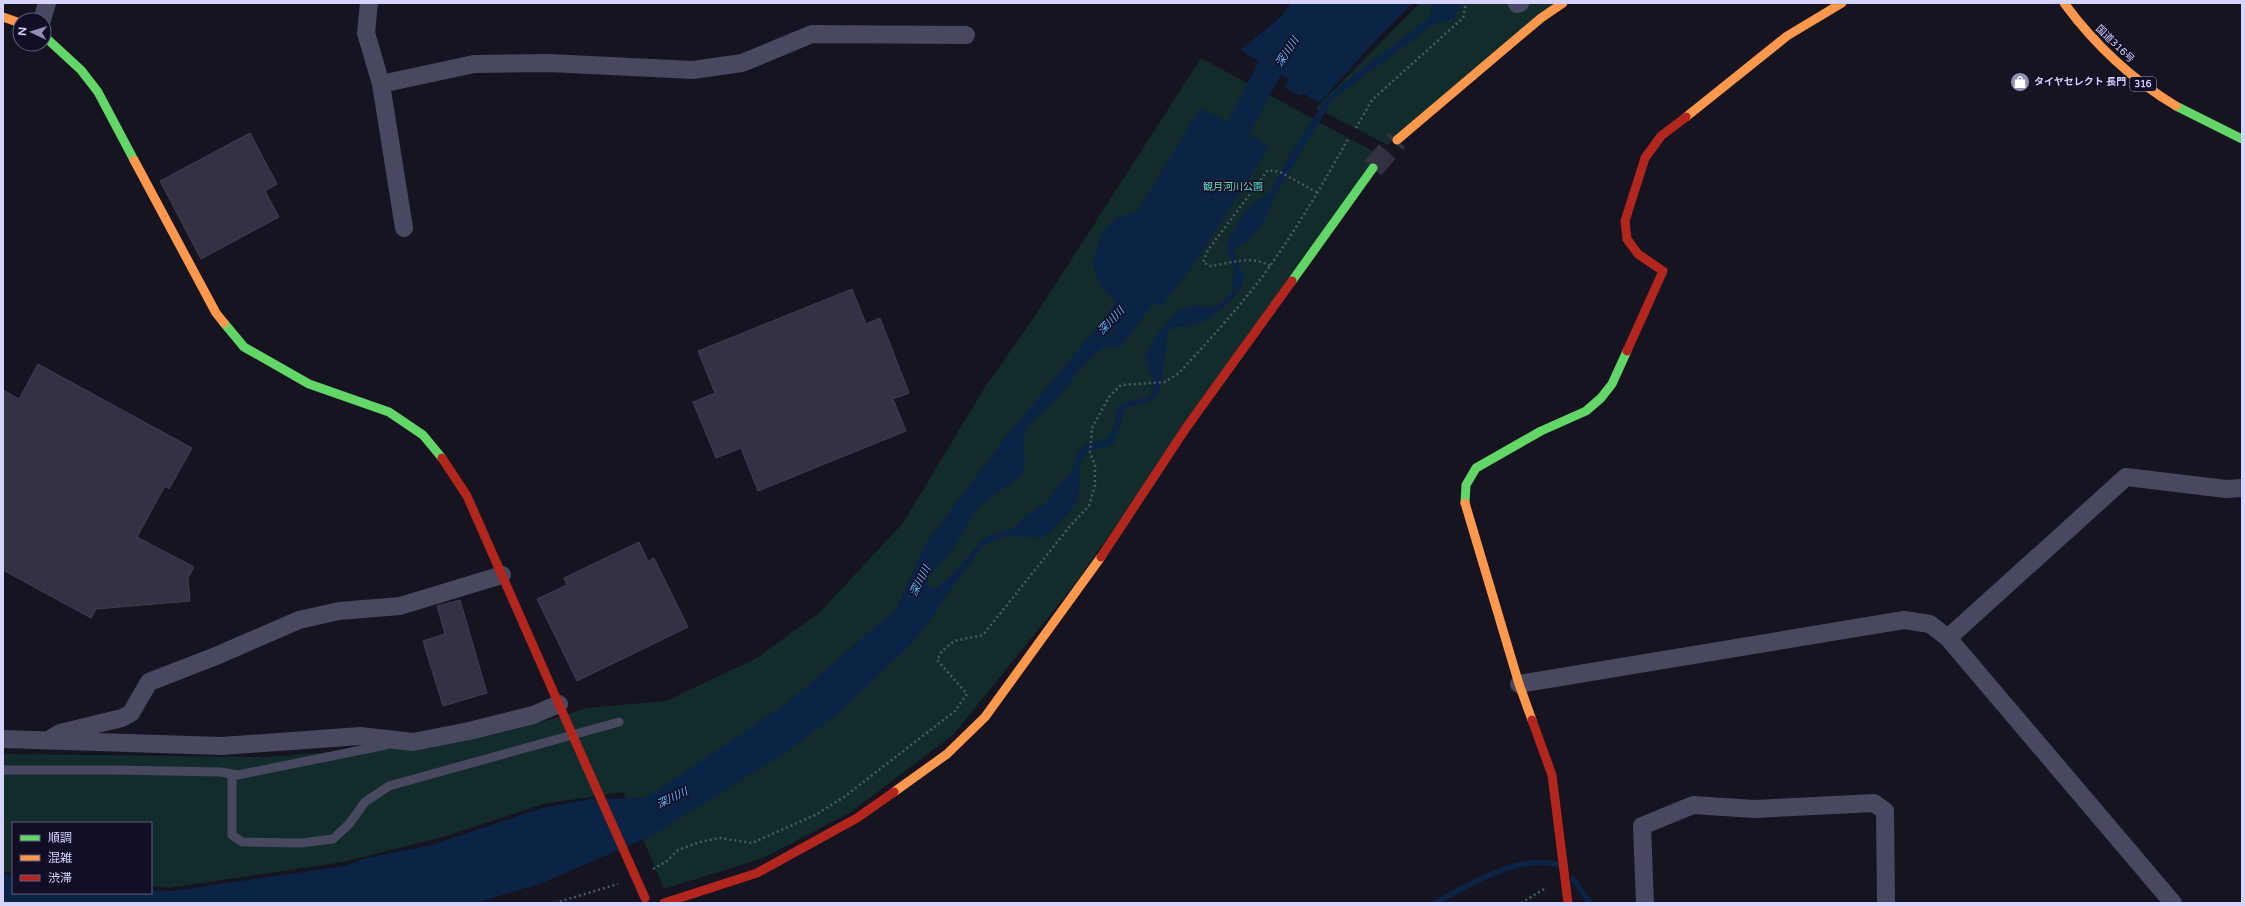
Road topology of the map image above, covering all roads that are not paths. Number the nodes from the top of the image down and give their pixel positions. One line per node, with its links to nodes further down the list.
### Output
1 (369, 3): 7 (street)
2 (1563, 3): 9 (main road)
3 (1842, 3): 15 (main road)
4 (2064, 3): 8 (main road, 国道316号 / 316)
5 (966, 35): 7 (street)
6 (52, 43): 13 (main road)
7 (381, 84): 11 (street)
8 (2242, 139)
9 (1396, 140)
10 (1373, 168): 24 (main road)
11 (404, 228)
12 (2242, 488): 14 (street)
13 (502, 575): 16 (main road); 19 (street)
14 (1948, 638): 15 (street); 28 (street)
15 (1519, 684): 25 (main road)
16 (560, 707): 20 (street); 23 (main road, bridge)
17 (619, 722): 22 (lane)
18 (3, 739): 19 (street)
19 (48, 741): 20 (street)
20 (405, 742): 22 (lane)
21 (3, 770): 22 (lane)
22 (232, 775)
23 (646, 901)
24 (664, 903)
25 (1568, 903)
26 (1645, 903): 27 (street)
27 (1886, 903)
28 (2173, 903)

